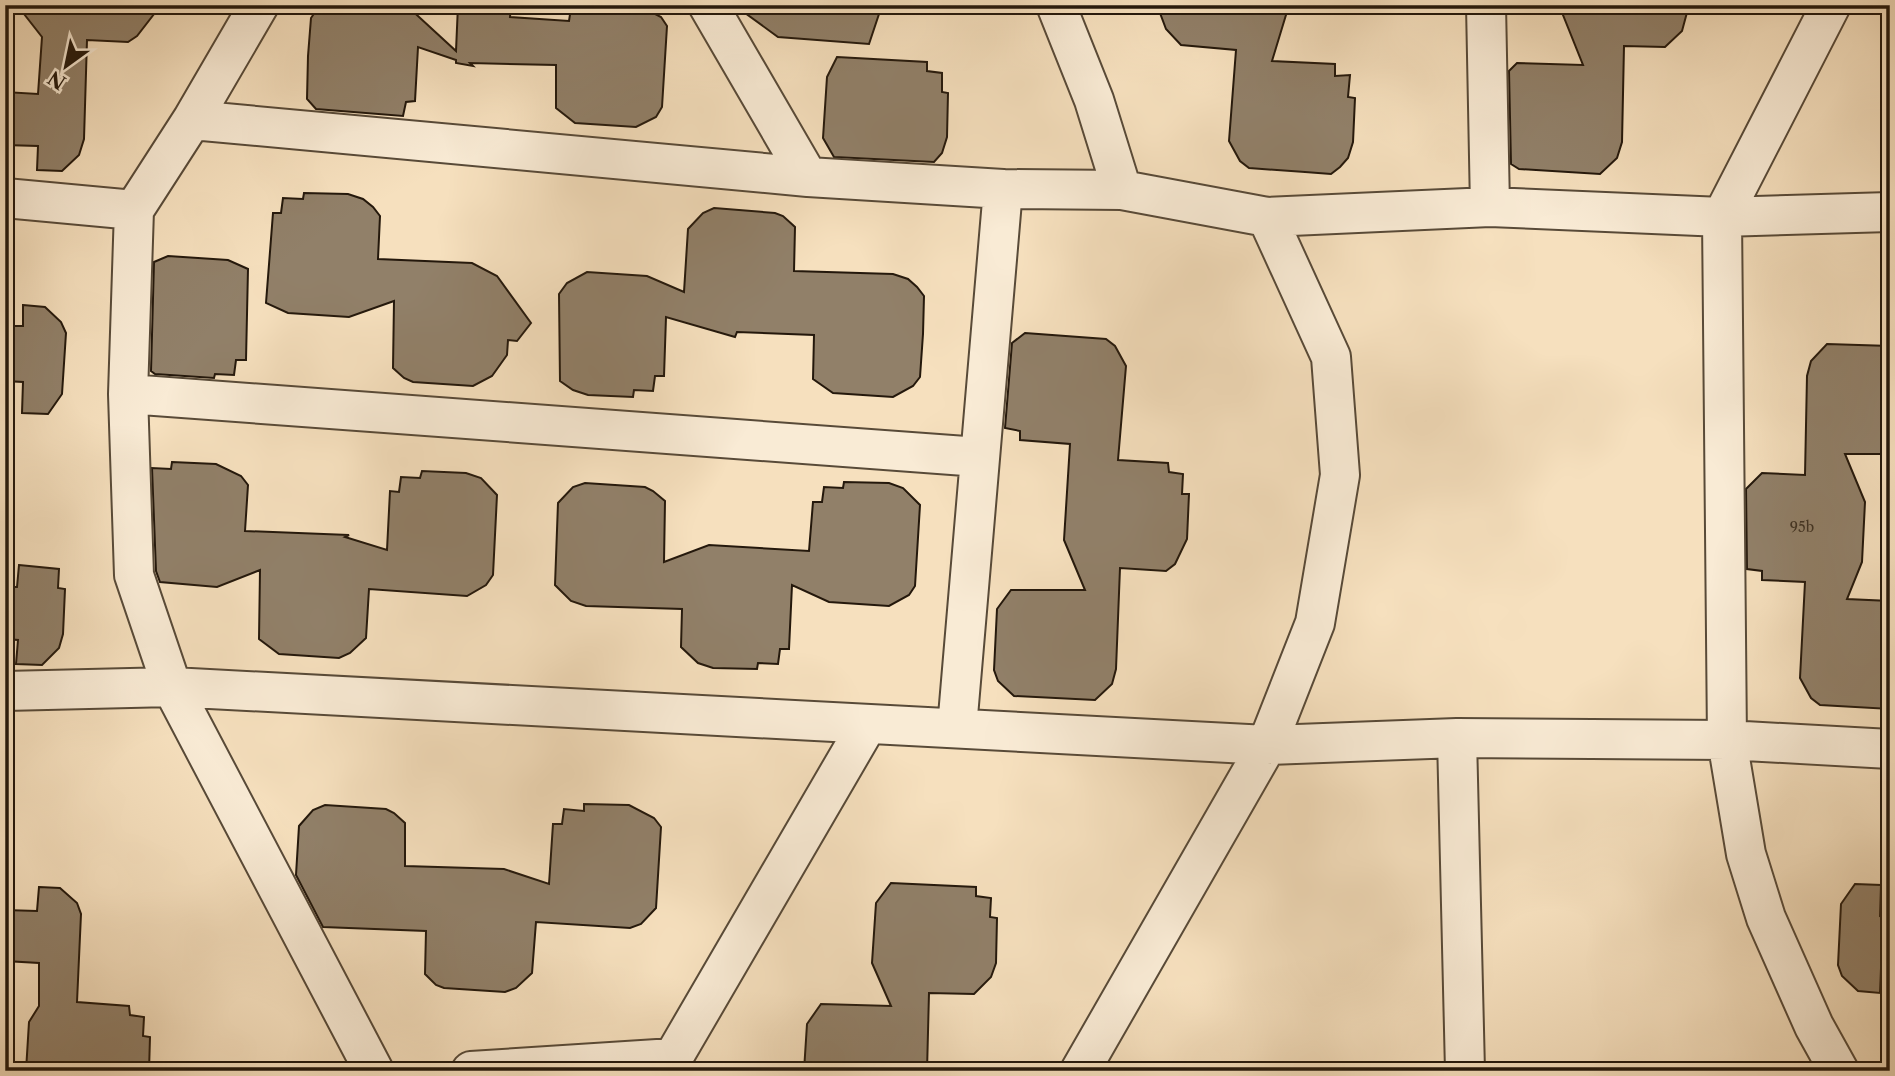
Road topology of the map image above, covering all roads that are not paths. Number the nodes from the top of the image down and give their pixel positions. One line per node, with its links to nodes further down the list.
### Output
1 (258, 5): 6 (street)
2 (708, 5): 7 (street)
3 (1056, 5): 9 (street)
4 (1486, 5): 11 (street)
5 (1831, 5): 15 (street)
6 (192, 120): 7 (street); 12 (street)
7 (808, 177): 8 (street)
8 (1003, 189): 9 (street); 17 (street)
9 (1122, 191): 14 (street)
10 (5, 198): 12 (street)
11 (1490, 207): 14 (street); 15 (street)
12 (134, 210): 16 (street)
13 (1890, 212): 15 (street)
14 (1267, 217): 24 (street)
15 (1723, 217): 23 (street)
16 (128, 394): 17 (street); 18 (street)
17 (979, 457): 21 (street)
18 (172, 687): 19 (street); 20 (street); 27 (street)
19 (5, 691)
20 (867, 726): 21 (street); 26 (street)
21 (957, 728): 24 (street)
22 (1457, 738): 23 (street); 24 (street); 30 (street)
23 (1727, 740): 25 (street); 31 (street)
24 (1267, 745): 29 (street)
25 (1890, 750)
26 (673, 1064): 28 (street)
27 (374, 1071)
28 (471, 1071)
29 (1080, 1071)
30 (1465, 1071)
31 (1839, 1071)

